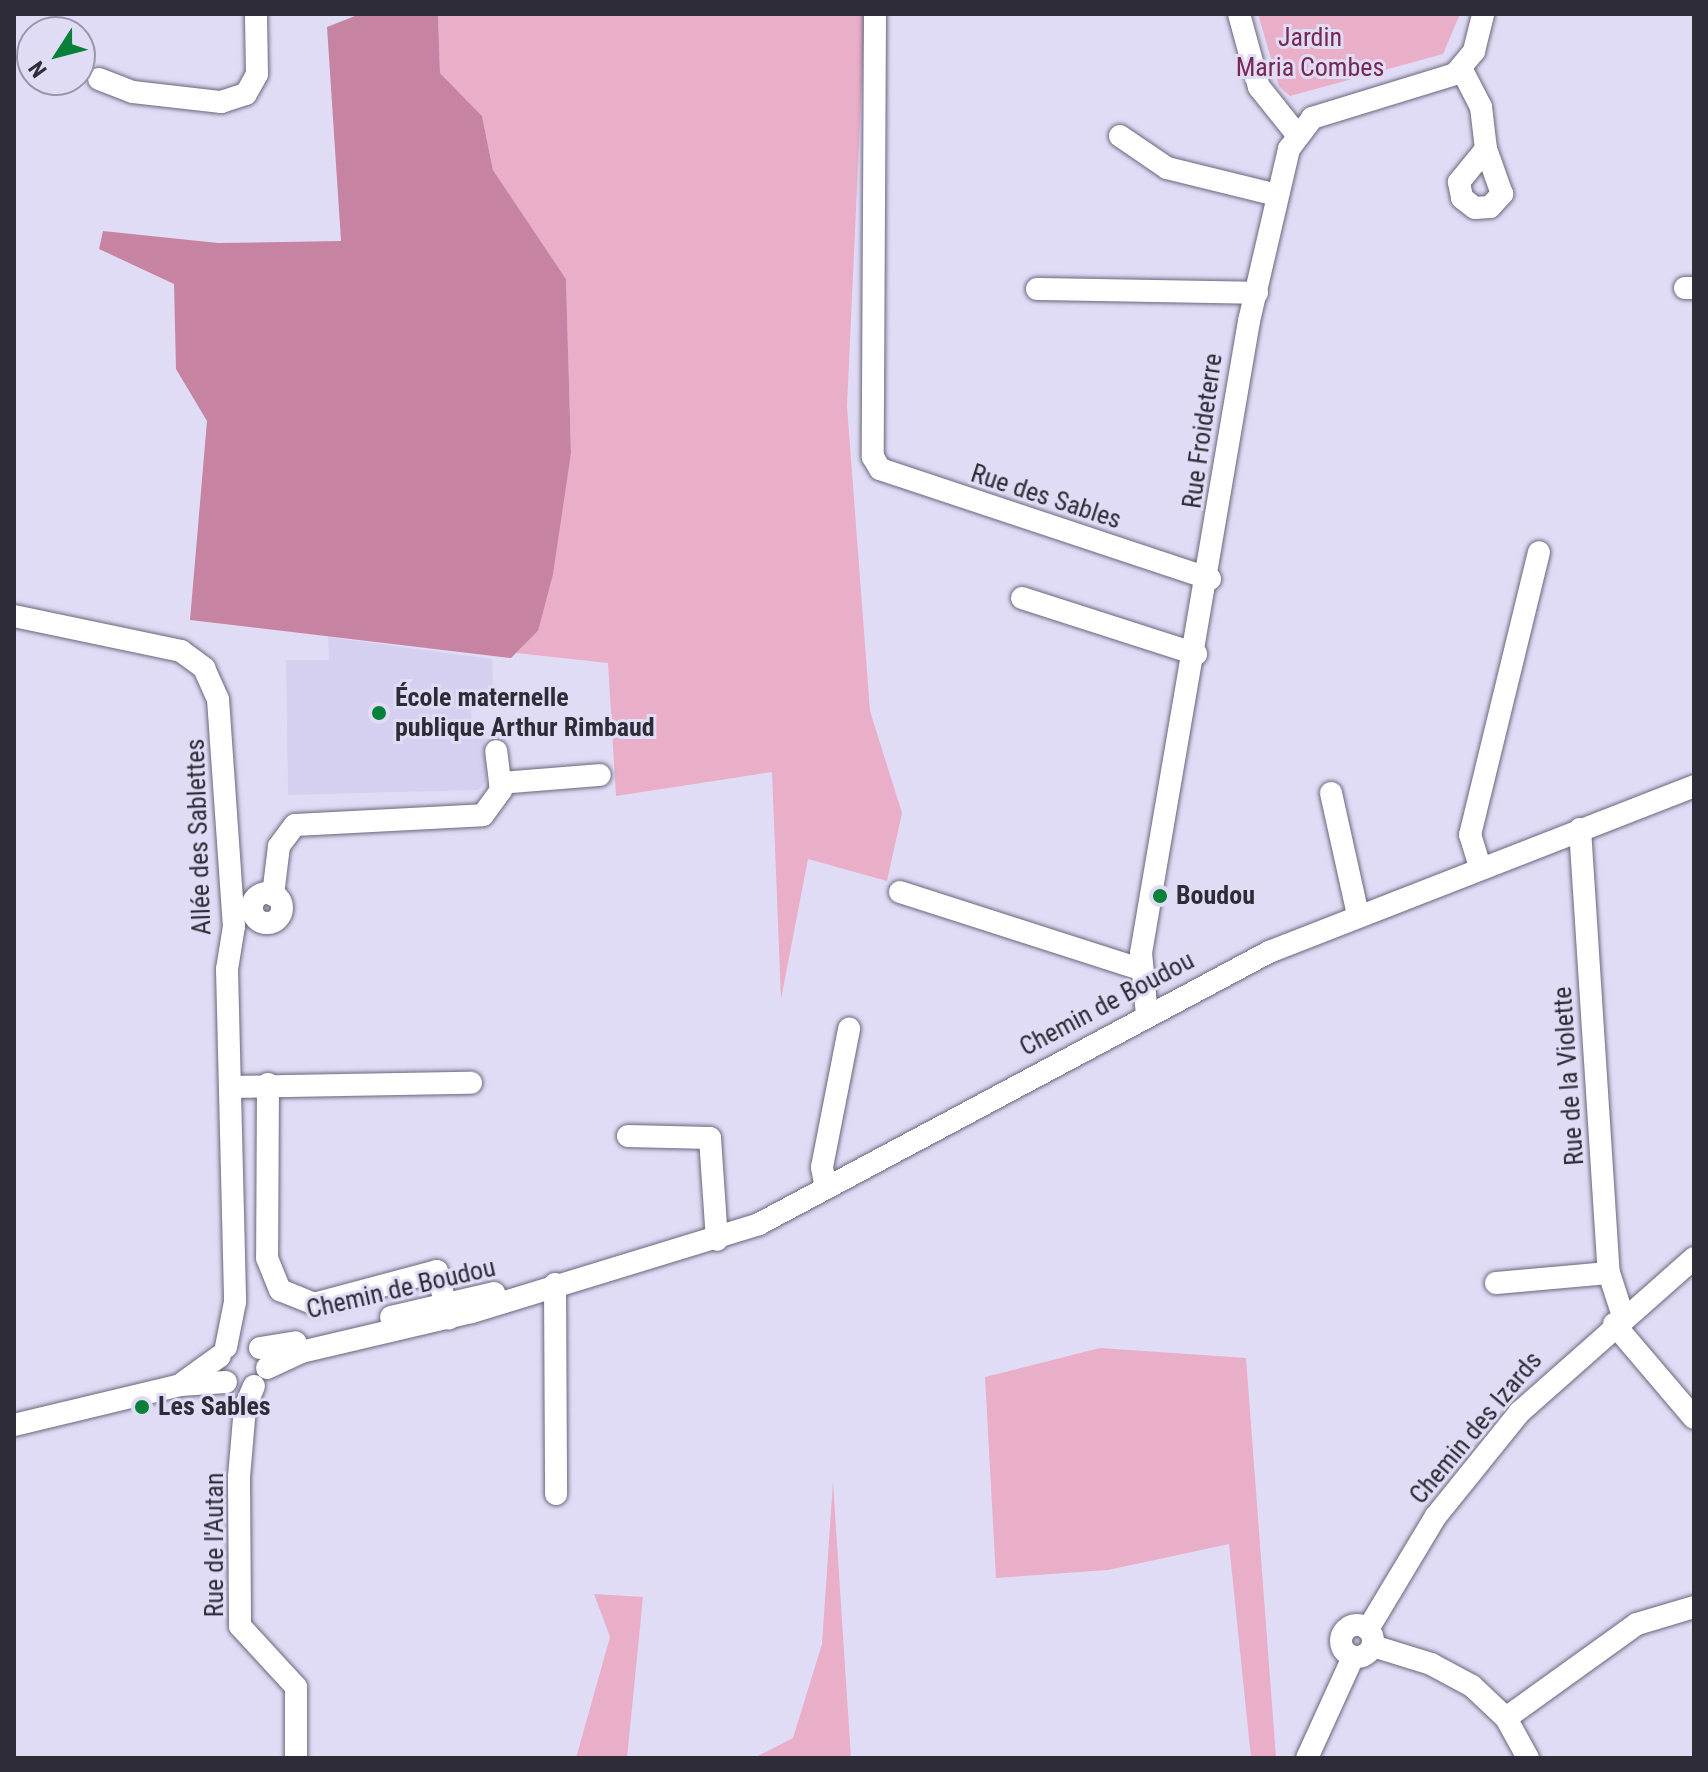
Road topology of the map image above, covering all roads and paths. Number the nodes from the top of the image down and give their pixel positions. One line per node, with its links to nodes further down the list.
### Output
1 (256, 14): 6 (street)
2 (875, 14): 14 (street, Rue des Sables)
3 (1239, 14): 7 (street)
4 (1483, 14): 5 (street)
5 (1462, 70): 7 (street); 9 (street)
6 (99, 79)
7 (1295, 132): 10 (street, Rue Froideterre)
8 (1120, 136): 10 (street)
9 (1486, 149)
10 (1277, 195): 12 (street, Rue Froideterre)
11 (1037, 289): 12 (street)
12 (1257, 293): 14 (street, Rue Froideterre)
13 (1539, 552): 24 (street)
14 (1210, 579): 17 (street)
15 (1022, 598): 17 (street)
16 (14, 616): 25 (street, Allée des Sablettes)
17 (1196, 654): 30 (street)
18 (496, 751): 20 (street)
19 (600, 775): 20 (street)
20 (500, 783): 27 (street)
21 (1694, 786): 23 (street, Chemin de Boudou)
22 (1331, 793): 28 (street)
23 (1580, 829): 24 (street, Chemin de Boudou); 40 (street, Rue de la Violette)
24 (1480, 867): 28 (street, Chemin de Boudou)
25 (231, 892): 27 (street); 29 (street, Allée des Sablettes)
26 (900, 892): 30 (street)
27 (262, 903): 29 (street)
28 (1358, 915): 31 (street, Chemin de Boudou)
29 (234, 926): 35 (street, Allée des Sablettes)
30 (1140, 969): 31 (street)
31 (1147, 1015): 37 (street, Chemin de Boudou)
32 (849, 1029): 37 (street)
33 (471, 1083): 34 (street)
34 (268, 1084): 35 (street); 44 (street)
35 (230, 1087): 43 (street, Allée des Sablettes)
36 (628, 1136): 38 (street)
37 (826, 1188): 38 (street, Chemin de Boudou)
38 (717, 1240): 42 (street, Chemin de Boudou)
39 (1694, 1258): 45 (street, Chemin des Izards)
40 (1609, 1273): 41 (street); 45 (street, Rue de la Violette)
41 (1496, 1283)
42 (555, 1284): 44 (street, Chemin de Boudou); 51 (street)
43 (235, 1302): 46 (street, Allée des Sablettes); 47 (street, Allée des Sablettes)
44 (446, 1310): 47 (street, Chemin de Boudou)
45 (1619, 1320): 49 (street); 53 (street, Chemin des Izards)
46 (223, 1351): 47 (street); 47 (street); 48 (street, Chemin de Boudou)
47 (248, 1374): 48 (street, Chemin de Boudou); 55 (street, Rue de l'Autan)
48 (180, 1385): 50 (street, Chemin de Boudou)
49 (1694, 1418)
50 (14, 1425)
51 (556, 1494)
52 (1694, 1607): 54 (street)
53 (1365, 1644): 54 (street); 56 (street, Chemin des Izards)
54 (1506, 1718): 57 (street)
55 (296, 1758)
56 (1307, 1758)
57 (1528, 1758)

